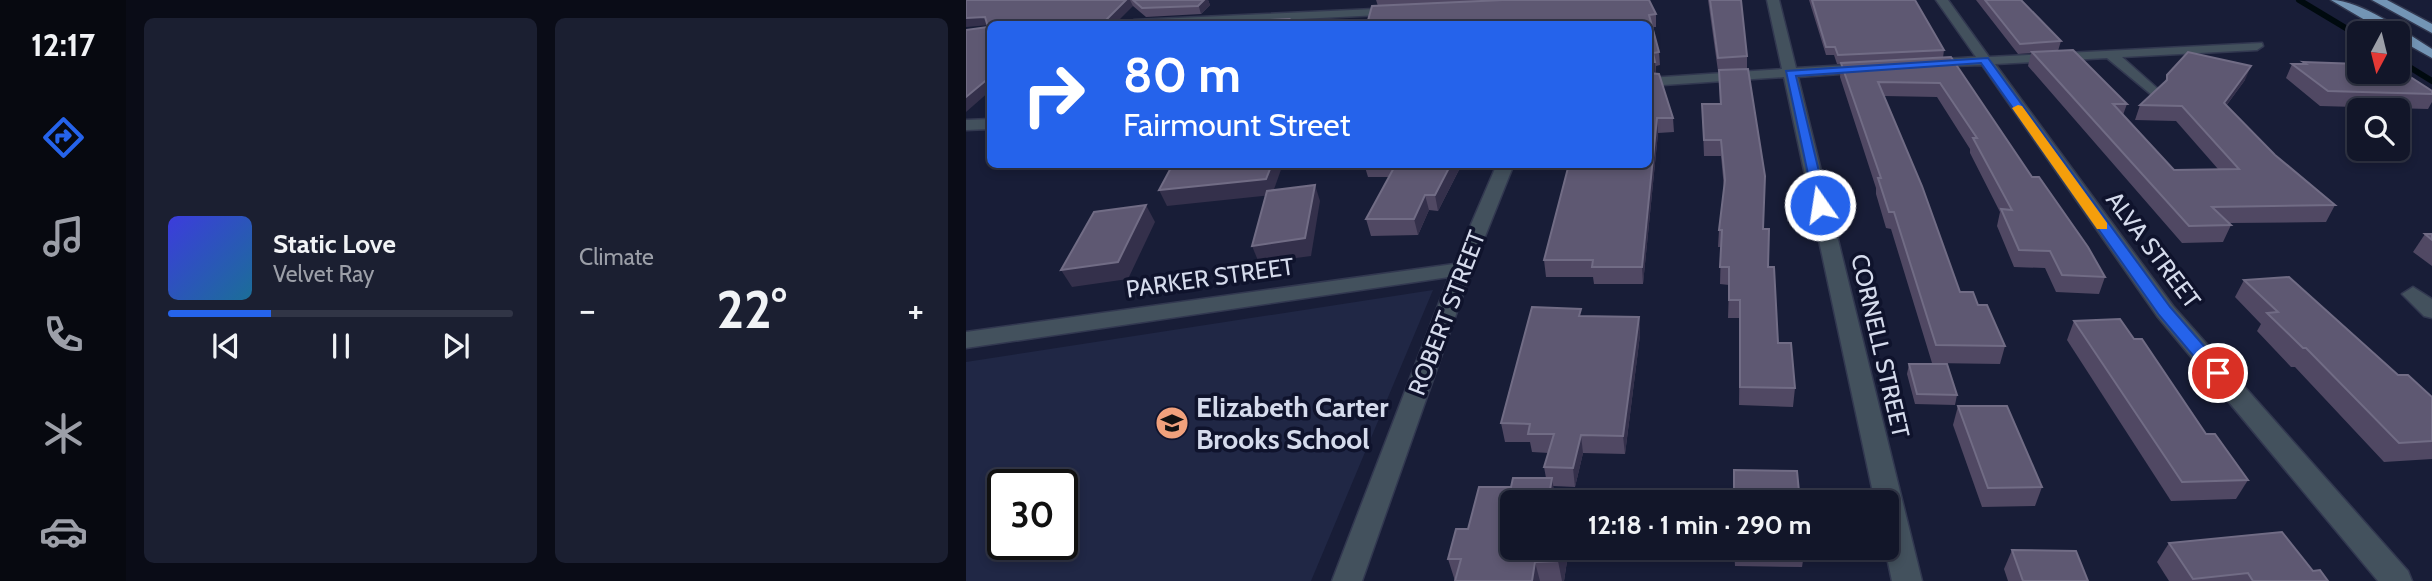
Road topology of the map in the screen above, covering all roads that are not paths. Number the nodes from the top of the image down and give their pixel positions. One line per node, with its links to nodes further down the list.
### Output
1 (1773, 0): 17 (street, CORNELL STREET)
2 (1942, 0): 14 (street, ALVA STREET)
3 (2337, 0): 8 (highway)
4 (2378, 0): 9 (highway)
5 (1405, 11): 6 (street)
6 (1238, 18): 7 (street)
7 (1186, 21)
8 (2374, 21)
9 (2432, 29)
10 (2410, 41): 13 (highway)
11 (2258, 46): 12 (street)
12 (2109, 53): 14 (street); 19 (street)
13 (2432, 54)
14 (1984, 60): 15 (street); 29 (street, ALVA STREET)
15 (1915, 65)
16 (1887, 67): 17 (street)
17 (1790, 73): 18 (street); 28 (street, CORNELL STREET)
18 (1652, 82)
19 (2154, 92)
20 (987, 124): 21 (street)
21 (966, 125)
22 (1504, 168): 23 (street, ROBERT STREET)
23 (1462, 269): 26 (street, PARKER STREET); 27 (street, ROBERT STREET)
24 (2413, 294): 25 (street)
25 (2432, 311)
26 (966, 340)
27 (1347, 581)
28 (1907, 581)
29 (2397, 581)

